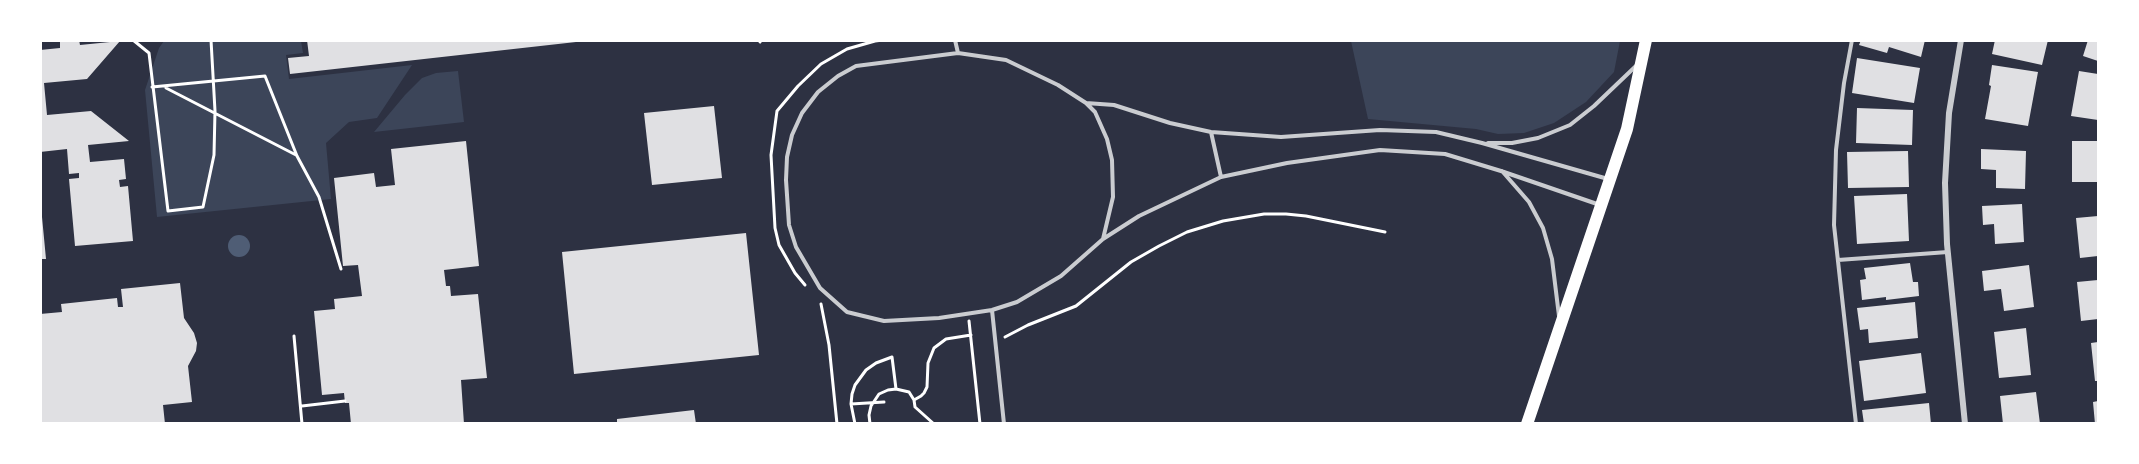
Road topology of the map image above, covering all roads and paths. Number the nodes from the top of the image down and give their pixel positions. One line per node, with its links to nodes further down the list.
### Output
1 (133, 40): 11 (path)
2 (211, 40): 10 (path)
3 (883, 40): 27 (path)
4 (955, 40): 8 (lane)
5 (1646, 40): 9 (main road)
6 (1852, 40): 25 (lane)
7 (1961, 40): 24 (street)
8 (958, 53): 13 (lane); 30 (lane)
9 (1642, 60): 16 (lane); 20 (main road)
10 (212, 82): 12 (path); 14 (path); 17 (path)
11 (152, 87): 12 (path); 14 (path)
12 (164, 87): 14 (path)
13 (1086, 103): 15 (lane); 23 (lane)
14 (215, 111): 17 (path)
15 (1211, 132): 16 (lane); 19 (lane)
16 (1482, 143): 20 (lane)
17 (297, 156): 26 (path)
18 (1501, 171): 19 (lane); 21 (lane); 31 (lane)
19 (1221, 177): 23 (lane)
20 (1611, 180): 21 (main road)
21 (1601, 206): 31 (main road)
22 (1385, 232): 34 (path)
23 (1103, 239): 29 (lane)
24 (1948, 252): 25 (lane); 51 (street)
25 (1838, 260): 50 (lane)
26 (341, 269)
27 (808, 288)
28 (815, 297): 43 (path)
29 (992, 310): 30 (lane); 34 (lane)
30 (969, 314): 32 (path)
31 (1561, 324): 49 (main road)
32 (971, 335): 36 (path); 47 (path)
33 (294, 336): 41 (path)
34 (996, 342): 48 (lane)
35 (896, 389): 36 (path); 38 (path); 40 (path)
36 (914, 400): 46 (path)
37 (345, 401): 41 (path)
38 (873, 402): 39 (path); 40 (path); 45 (path)
39 (884, 402)
40 (850, 404): 44 (path)
41 (302, 406): 42 (path)
42 (302, 423)
43 (837, 423)
44 (855, 423)
45 (870, 423)
46 (934, 423)
47 (980, 423)
48 (1004, 423)
49 (1527, 423)
50 (1856, 423)
51 (1965, 423)

